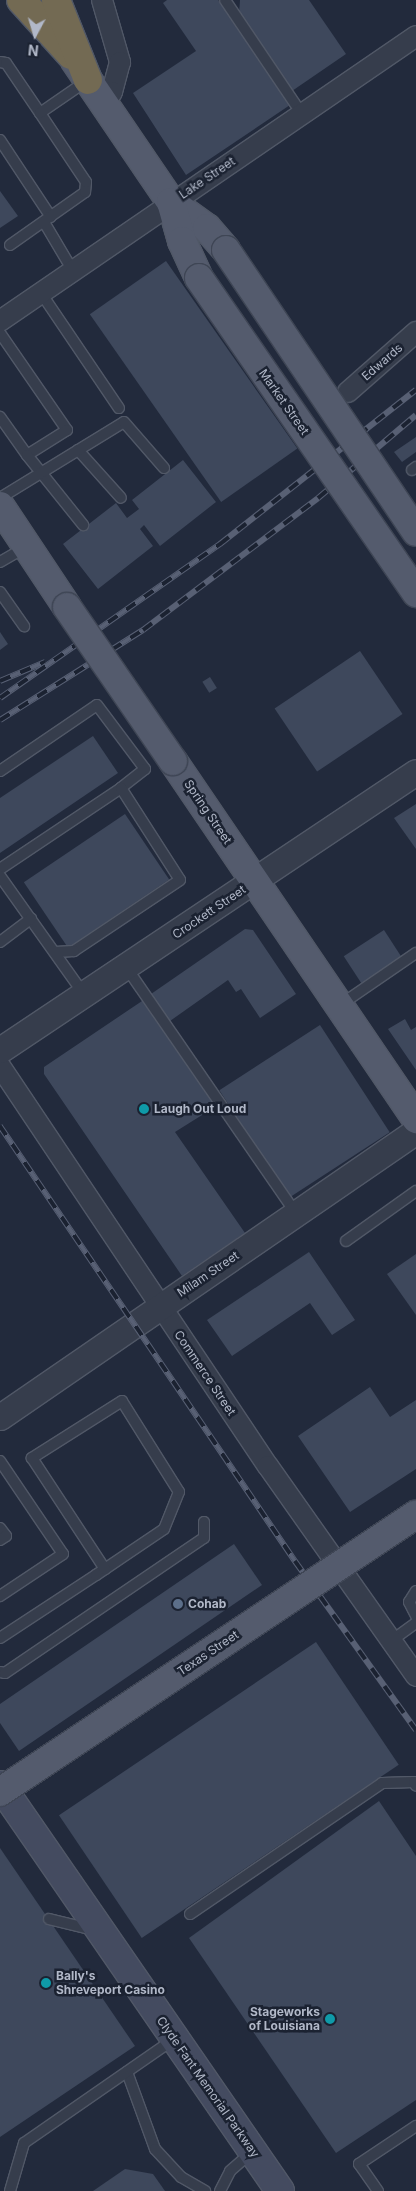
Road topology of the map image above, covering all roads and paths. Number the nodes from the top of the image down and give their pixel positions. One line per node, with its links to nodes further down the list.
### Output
1 (21, 0): 7 (highway)
2 (34, 0): 7 (main road, Market Street)
3 (56, 0): 9 (highway)
4 (102, 0): 10 (street)
5 (225, 0): 12 (lane)
6 (414, 42): 12 (street, Lake Street)
7 (71, 55): 9 (main road, Market Street)
8 (0, 62): 11 (lane)
9 (88, 80): 10 (main road, Market Street); 11 (lane)
10 (104, 103): 14 (main road, Market Street)
11 (40, 113): 15 (lane)
12 (302, 114): 14 (street, Lake Street)
13 (0, 140): 15 (lane)
14 (172, 202): 17 (street, Lake Street); 33 (main road, Market Street, bridge); 37 (main road, Market Street, bridge)
15 (48, 220): 16 (lane); 17 (lane)
16 (10, 246)
17 (73, 271): 18 (street, Lake Street)
18 (41, 293): 19 (street, Lake Street); 23 (lane)
19 (0, 321)
20 (416, 332): 22 (street, Edwards)
21 (0, 333): 26 (lane)
22 (348, 392)
23 (120, 408)
24 (0, 417): 26 (lane)
25 (78, 450): 27 (lane); 28 (lane); 30 (lane)
26 (27, 454): 28 (lane)
27 (164, 468)
28 (39, 474): 29 (lane); 32 (lane)
29 (0, 498)
30 (121, 498)
31 (0, 506): 34 (main road, Spring Street)
32 (84, 525)
33 (416, 532)
34 (27, 546): 35 (lane); 44 (main road, Spring Street, bridge)
35 (0, 562)
36 (0, 592): 38 (lane)
37 (416, 593)
38 (24, 626)
39 (0, 771): 41 (lane)
40 (416, 772): 44 (street, Crockett Street)
41 (121, 788): 42 (lane); 47 (lane)
42 (0, 869)
43 (0, 876): 45 (lane)
44 (254, 882): 49 (street, Crockett Street); 51 (main road, Spring Street)
45 (31, 919): 46 (lane); 47 (lane)
46 (0, 942)
47 (55, 952): 50 (lane)
48 (416, 953): 51 (lane)
49 (126, 967): 50 (street, Crockett Street); 57 (lane)
50 (84, 994): 52 (street, Crockett Street)
51 (338, 1006): 54 (main road, Spring Street)
52 (0, 1050)
53 (0, 1066): 59 (street, Commerce Street)
54 (416, 1119)
55 (416, 1131): 57 (street, Milam Street)
56 (416, 1191): 58 (lane)
57 (297, 1214): 59 (street, Milam Street)
58 (346, 1241)
59 (160, 1306): 60 (street, Milam Street); 72 (street, Commerce Street)
60 (0, 1417)
61 (0, 1461): 68 (lane)
62 (416, 1515): 77 (main road, Texas Street, bridge)
63 (204, 1522): 73 (lane)
64 (0, 1528): 65 (lane)
65 (0, 1540)
66 (105, 1569): 66 (lane); 71 (lane)
67 (416, 1590): 69 (lane)
68 (0, 1596)
69 (416, 1616)
70 (416, 1623): 72 (lane)
71 (0, 1638)
72 (391, 1641): 74 (street, Commerce Street)
73 (0, 1672)
74 (416, 1676)
75 (0, 1785): 80 (main road, Clyde Fant Memorial Parkway)
76 (416, 1786): 78 (lane)
77 (0, 1792)
78 (190, 1914)
79 (49, 1919): 80 (lane)
80 (100, 1931): 81 (main road, Clyde Fant Memorial Parkway)
81 (175, 2039): 82 (lane); 84 (main road, Clyde Fant Memorial Parkway)
82 (127, 2072): 85 (lane); 86 (lane)
83 (416, 2126): 89 (lane)
84 (253, 2151): 87 (lane); 88 (main road, Clyde Fant Memorial Parkway)
85 (10, 2191)
86 (205, 2191)
87 (220, 2191)
88 (280, 2191)
89 (378, 2191)

